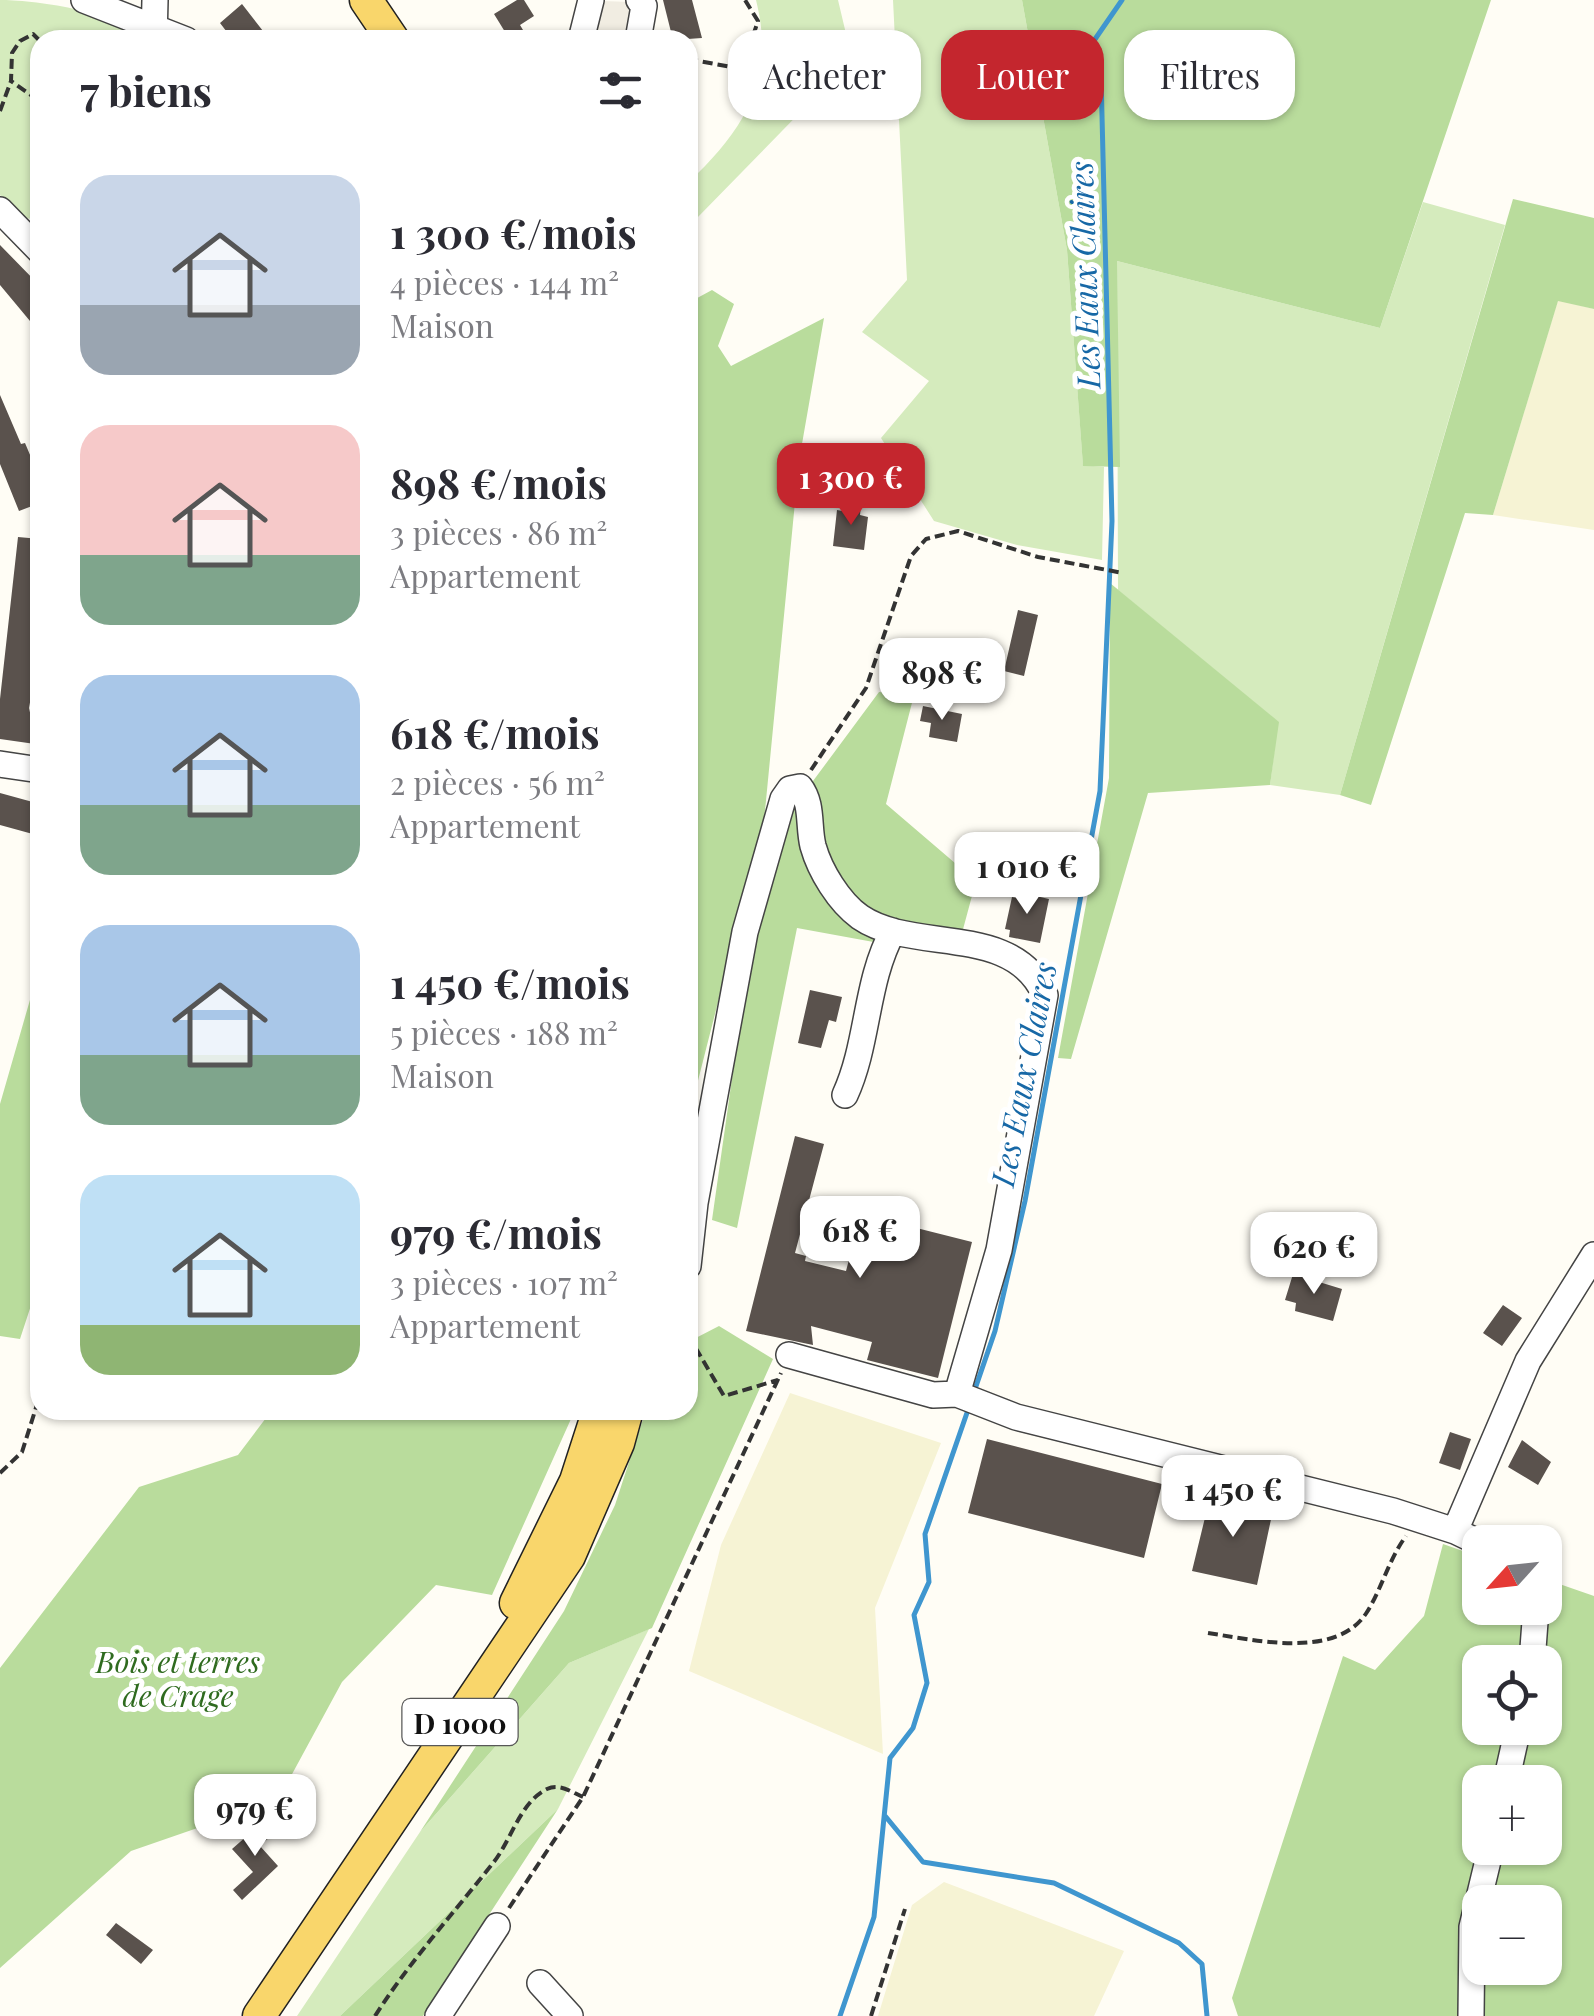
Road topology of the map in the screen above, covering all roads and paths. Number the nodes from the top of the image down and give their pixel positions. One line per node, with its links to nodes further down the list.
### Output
1 (84, 0): 7 (street)
2 (366, 0): 8 (main road)
3 (380, 0): 9 (main road)
4 (591, 0): 10 (street)
5 (639, 0): 11 (street)
6 (746, 0): 13 (path)
7 (154, 22)
8 (386, 30)
9 (400, 30)
10 (584, 30)
11 (640, 30)
12 (30, 36): 14 (path)
13 (698, 60)
14 (11, 81): 15 (path); 16 (path)
15 (30, 94)
16 (0, 111)
17 (0, 210): 18 (street)
18 (30, 238)
19 (1123, 573): 22 (path)
20 (0, 764): 21 (street)
21 (30, 768)
22 (800, 787): 23 (street); 25 (street)
23 (893, 931): 24 (street); 30 (street)
24 (845, 1095)
25 (698, 1187)
26 (1594, 1255): 36 (street)
27 (698, 1353): 29 (path)
28 (789, 1355): 29 (path); 30 (street)
29 (778, 1380): 39 (path)
30 (966, 1399): 35 (street)
31 (32, 1420): 34 (path)
32 (595, 1420): 44 (main road, D 1000)
33 (624, 1420): 45 (main road, D 1000)
34 (0, 1473)
35 (1419, 1520): 36 (street); 38 (path)
36 (1455, 1532): 37 (street)
37 (1462, 1535)
38 (1208, 1634)
39 (583, 1797): 42 (path); 46 (path)
40 (1486, 1865): 50 (street)
41 (905, 1910): 49 (path)
42 (497, 1926): 47 (street)
43 (540, 1984): 48 (street)
44 (241, 2016)
45 (259, 2016)
46 (375, 2016)
47 (438, 2016)
48 (570, 2016)
49 (871, 2016)
50 (1471, 2016)

